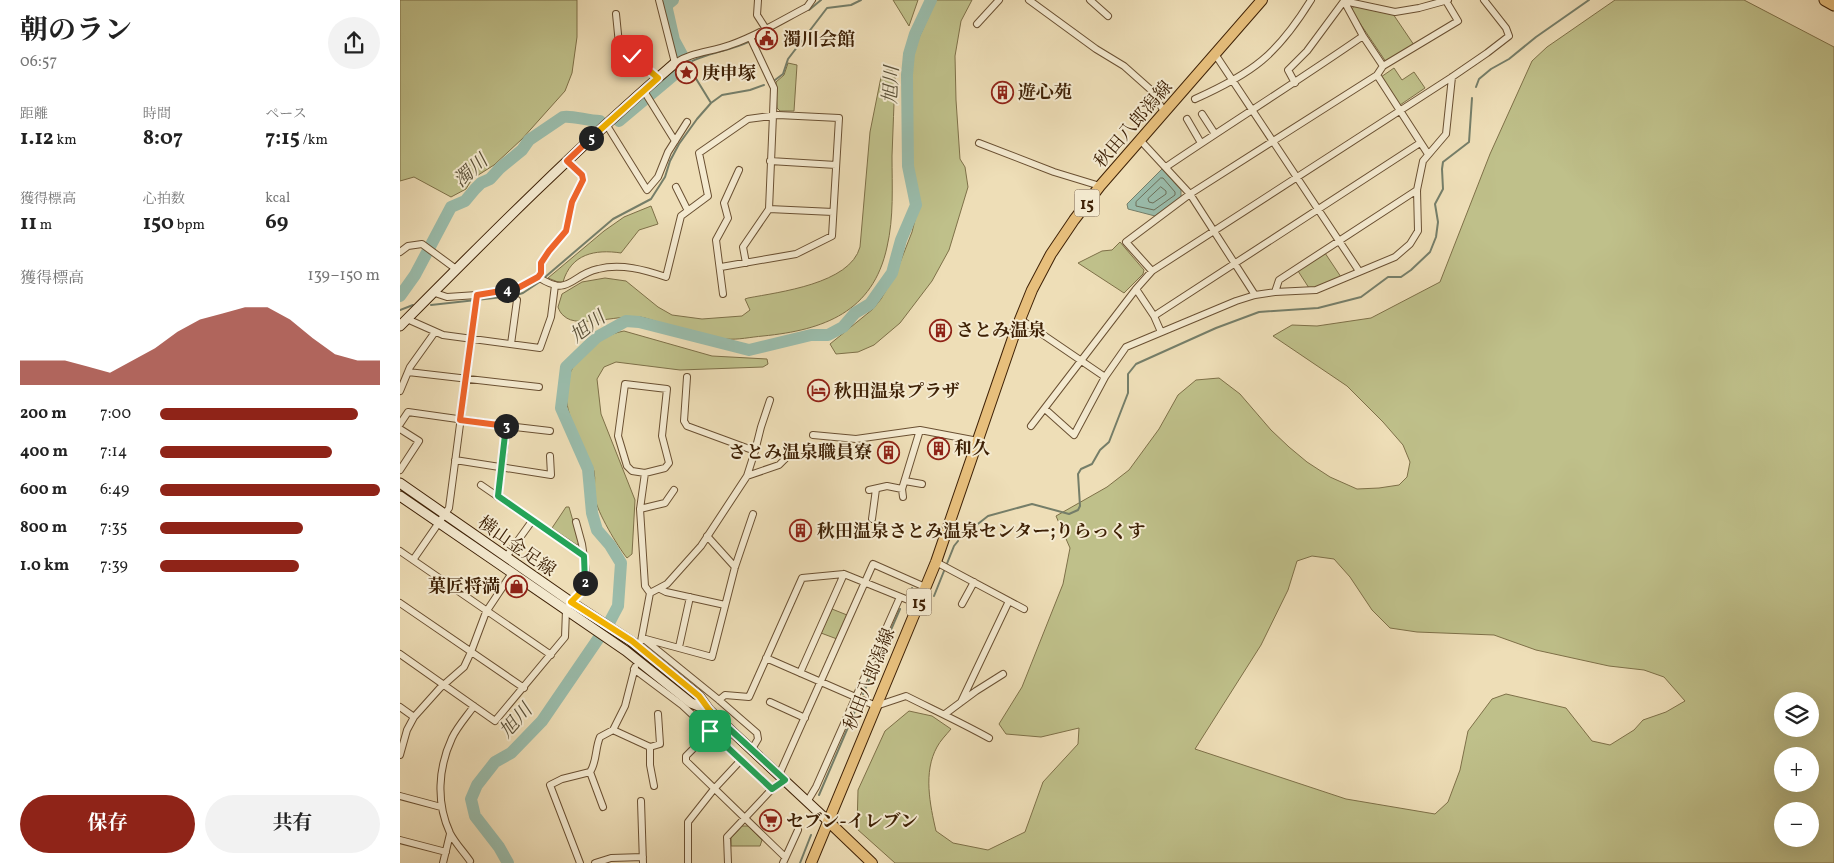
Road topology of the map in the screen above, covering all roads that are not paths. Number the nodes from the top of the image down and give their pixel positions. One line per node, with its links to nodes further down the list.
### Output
1 (659, 0): 21 (street)
2 (758, 0): 17 (street)
3 (812, 0): 17 (street)
4 (998, 0): 16 (street)
5 (1029, 0): 32 (street)
6 (1090, 0): 15 (street)
7 (1262, 0): 20 (main road, 秋田八郎潟線 / 15)
8 (1310, 0): 26 (street)
9 (1484, 0): 24 (street)
10 (1825, 0): 13 (highway)
11 (1344, 1): 12 (street); 18 (street); 27 (street)
12 (1447, 1): 22 (street)
13 (1834, 5)
14 (616, 14): 25 (street)
15 (1108, 16)
16 (977, 24)
17 (766, 28): 19 (street)
18 (1363, 36): 22 (street); 27 (street)
19 (750, 37): 21 (street); 34 (street)
20 (1215, 54): 26 (street); 32 (main road, 秋田八郎潟線 / 15)
21 (680, 60): 25 (street)
22 (1383, 66): 23 (street)
23 (1377, 75): 31 (street); 41 (street)
24 (1452, 77): 31 (street); 45 (street)
25 (658, 78): 28 (street)
26 (1233, 82): 29 (street); 30 (street)
27 (1295, 83): 30 (street)
28 (646, 95): 37 (street); 39 (street)
29 (1195, 99)
30 (1251, 109): 38 (street); 41 (street)
31 (1400, 111): 44 (street); 51 (street)
32 (1165, 113): 40 (main road, 秋田八郎潟線 / 15)
33 (1202, 114): 38 (street)
34 (773, 115): 47 (street); 48 (street); 58 (street)
35 (1187, 119): 43 (street)
36 (687, 122): 39 (street)
37 (606, 124): 39 (street); 46 (street)
38 (1215, 134): 43 (street)
39 (675, 141)
40 (1141, 141): 49 (street); 53 (main road, 秋田八郎潟線 / 15)
41 (1273, 141): 51 (street); 55 (street)
42 (979, 143): 53 (street)
43 (1201, 143): 49 (street)
44 (1420, 143): 45 (street); 57 (street)
45 (1428, 154): 54 (street)
46 (567, 161): 66 (street); 69 (street)
47 (770, 161): 48 (street); 56 (street)
48 (836, 165): 59 (street)
49 (1166, 167): 55 (street)
50 (739, 170): 65 (street)
51 (1297, 178): 57 (street); 60 (street)
52 (676, 186): 58 (street)
53 (1100, 186): 80 (main road, 秋田八郎潟線 / 15)
54 (1417, 190): 61 (street); 68 (street)
55 (1190, 194): 60 (street); 67 (street)
56 (769, 209): 59 (street); 63 (street)
57 (1318, 210): 61 (street); 64 (street)
58 (688, 211): 70 (street)
59 (833, 212): 63 (street)
60 (1214, 231): 64 (street); 67 (street)
61 (1338, 240): 68 (street); 72 (street)
62 (400, 252): 66 (street)
63 (746, 263): 65 (street)
64 (1236, 264): 75 (street); 78 (street)
65 (720, 268): 74 (street)
66 (456, 269): 73 (street)
67 (1152, 271): 71 (street)
68 (1359, 271): 72 (street)
69 (541, 279): 70 (street); 76 (street)
70 (555, 285): 85 (street)
71 (1136, 289): 78 (street); 86 (street)
72 (1275, 292): 75 (street)
73 (434, 293): 76 (street); 79 (street)
74 (723, 294)
75 (1255, 295): 83 (street)
76 (476, 298): 84 (street)
77 (517, 300): 85 (street)
78 (1154, 316): 83 (street)
79 (407, 319): 81 (street); 82 (street)
80 (1020, 319): 86 (street); 103 (main road, 秋田八郎潟線 / 15)
81 (400, 326)
82 (435, 332): 84 (street); 87 (street)
83 (1161, 332): 89 (street)
84 (471, 339): 85 (street); 90 (street)
85 (511, 344)
86 (1082, 361): 89 (street); 94 (street)
87 (408, 372): 90 (street); 92 (street)
88 (687, 377): 105 (street)
89 (1104, 377): 94 (street)
90 (465, 379): 91 (street); 95 (street)
91 (539, 388)
92 (400, 391)
93 (770, 400): 105 (street)
94 (1044, 409): 98 (street)
95 (460, 420): 96 (street); 97 (street); 107 (street)
96 (400, 424)
97 (507, 426): 100 (street); 108 (street)
98 (1031, 426)
99 (400, 429): 109 (street)
100 (550, 430)
101 (920, 430): 102 (street); 103 (street); 112 (street)
102 (813, 435)
103 (978, 441): 133 (main road, 秋田八郎潟線 / 15)
104 (794, 450): 111 (street)
105 (755, 451): 111 (street)
106 (550, 456): 108 (street)
107 (455, 460): 108 (street); 123 (street)
108 (502, 468): 119 (street)
109 (400, 470)
110 (645, 473): 110 (street); 121 (street)
111 (747, 476): 128 (street)
112 (905, 481): 114 (street); 116 (street)
113 (400, 483): 123 (street, 横山金足線)
114 (922, 484)
115 (481, 485): 119 (street)
116 (902, 489): 120 (street); 124 (street)
117 (674, 490): 121 (street)
118 (400, 496): 127 (street, 横山金足線)
119 (498, 496): 125 (street)
120 (903, 497)
121 (640, 509): 141 (street)
122 (753, 514): 134 (street)
123 (444, 515): 127 (street); 131 (street, 横山金足線)
124 (872, 519)
125 (532, 521): 130 (street); 131 (street)
126 (576, 522): 130 (street)
127 (439, 524): 132 (street); 135 (street, 横山金足線)
128 (707, 536): 134 (street); 140 (street)
129 (400, 551): 132 (street)
130 (584, 556): 149 (street)
131 (506, 557): 149 (street, 横山金足線)
132 (413, 560): 151 (street)
133 (942, 565): 138 (street); 139 (main road, 秋田八郎潟線 / 15)
134 (735, 567): 148 (street)
135 (512, 573): 149 (street, 横山金足線); 151 (street)
136 (844, 574): 137 (street); 157 (street); 158 (street)
137 (864, 582): 139 (street); 143 (street); 160 (street)
138 (974, 582): 144 (street); 147 (street)
139 (925, 587): 146 (main road, 秋田八郎潟線 / 15)
140 (660, 589): 141 (street); 142 (street)
141 (650, 594): 152 (street)
142 (690, 597): 148 (street); 153 (street)
143 (900, 597): 146 (street); 163 (street)
144 (1009, 601): 150 (street); 166 (street)
145 (400, 603): 154 (street)
146 (918, 604): 168 (main road, 秋田八郎潟線 / 15)
147 (962, 604)
148 (725, 605): 153 (street)
149 (568, 606): 152 (street, 横山金足線); 156 (street); 170 (street, 横山金足線)
150 (1024, 609)
151 (486, 612): 154 (street); 156 (street)
152 (638, 640): 153 (street); 164 (street); 170 (street, 横山金足線)
153 (679, 647)
154 (472, 652): 161 (street); 162 (street)
155 (400, 654): 161 (street)
156 (551, 655): 162 (street)
157 (766, 658): 158 (street); 164 (street)
158 (800, 673): 160 (street)
159 (1003, 674): 166 (street)
160 (821, 682): 163 (street); 174 (street)
161 (445, 684): 167 (street); 173 (street)
162 (524, 688): 167 (street)
163 (856, 698): 168 (street); 189 (street)
164 (719, 700): 179 (street)
165 (770, 702): 174 (street)
166 (961, 702): 172 (street)
167 (474, 706): 190 (street)
168 (876, 706): 172 (street); 193 (main road, 秋田八郎潟線 / 15)
169 (400, 707): 173 (street)
170 (709, 710): 179 (street, 横山金足線)
171 (658, 714): 178 (street)
172 (945, 714): 177 (street)
173 (414, 717): 180 (street)
174 (805, 718): 183 (street)
175 (613, 730): 176 (street); 178 (street); 182 (street)
176 (710, 731): 181 (street); 185 (street)
177 (989, 738)
178 (650, 747): 184 (street)
179 (752, 749): 183 (street, 横山金足線)
180 (400, 755)
181 (741, 760): 185 (street); 186 (street)
182 (590, 772): 191 (street); 202 (street)
183 (782, 777): 186 (street); 189 (street, 横山金足線)
184 (654, 786)
185 (714, 788): 192 (street); 204 (street)
186 (772, 789): 192 (street)
187 (400, 796): 190 (street)
188 (641, 801): 198 (street)
189 (807, 802): 193 (street, 横山金足線)
190 (441, 807): 195 (street)
191 (603, 808)
192 (744, 818): 199 (street); 205 (street)
193 (828, 821): 206 (main road, 秋田八郎潟線 / 15); 207 (main road, 横山金足線)
194 (798, 830): 199 (street)
195 (450, 834): 197 (street); 200 (street)
196 (400, 840): 197 (street)
197 (446, 852): 201 (street)
198 (643, 860): 203 (street)
199 (784, 860)
200 (470, 861)
201 (443, 863)
202 (580, 863)
203 (595, 863)
204 (688, 863)
205 (728, 863)
206 (811, 863)
207 (872, 863)

